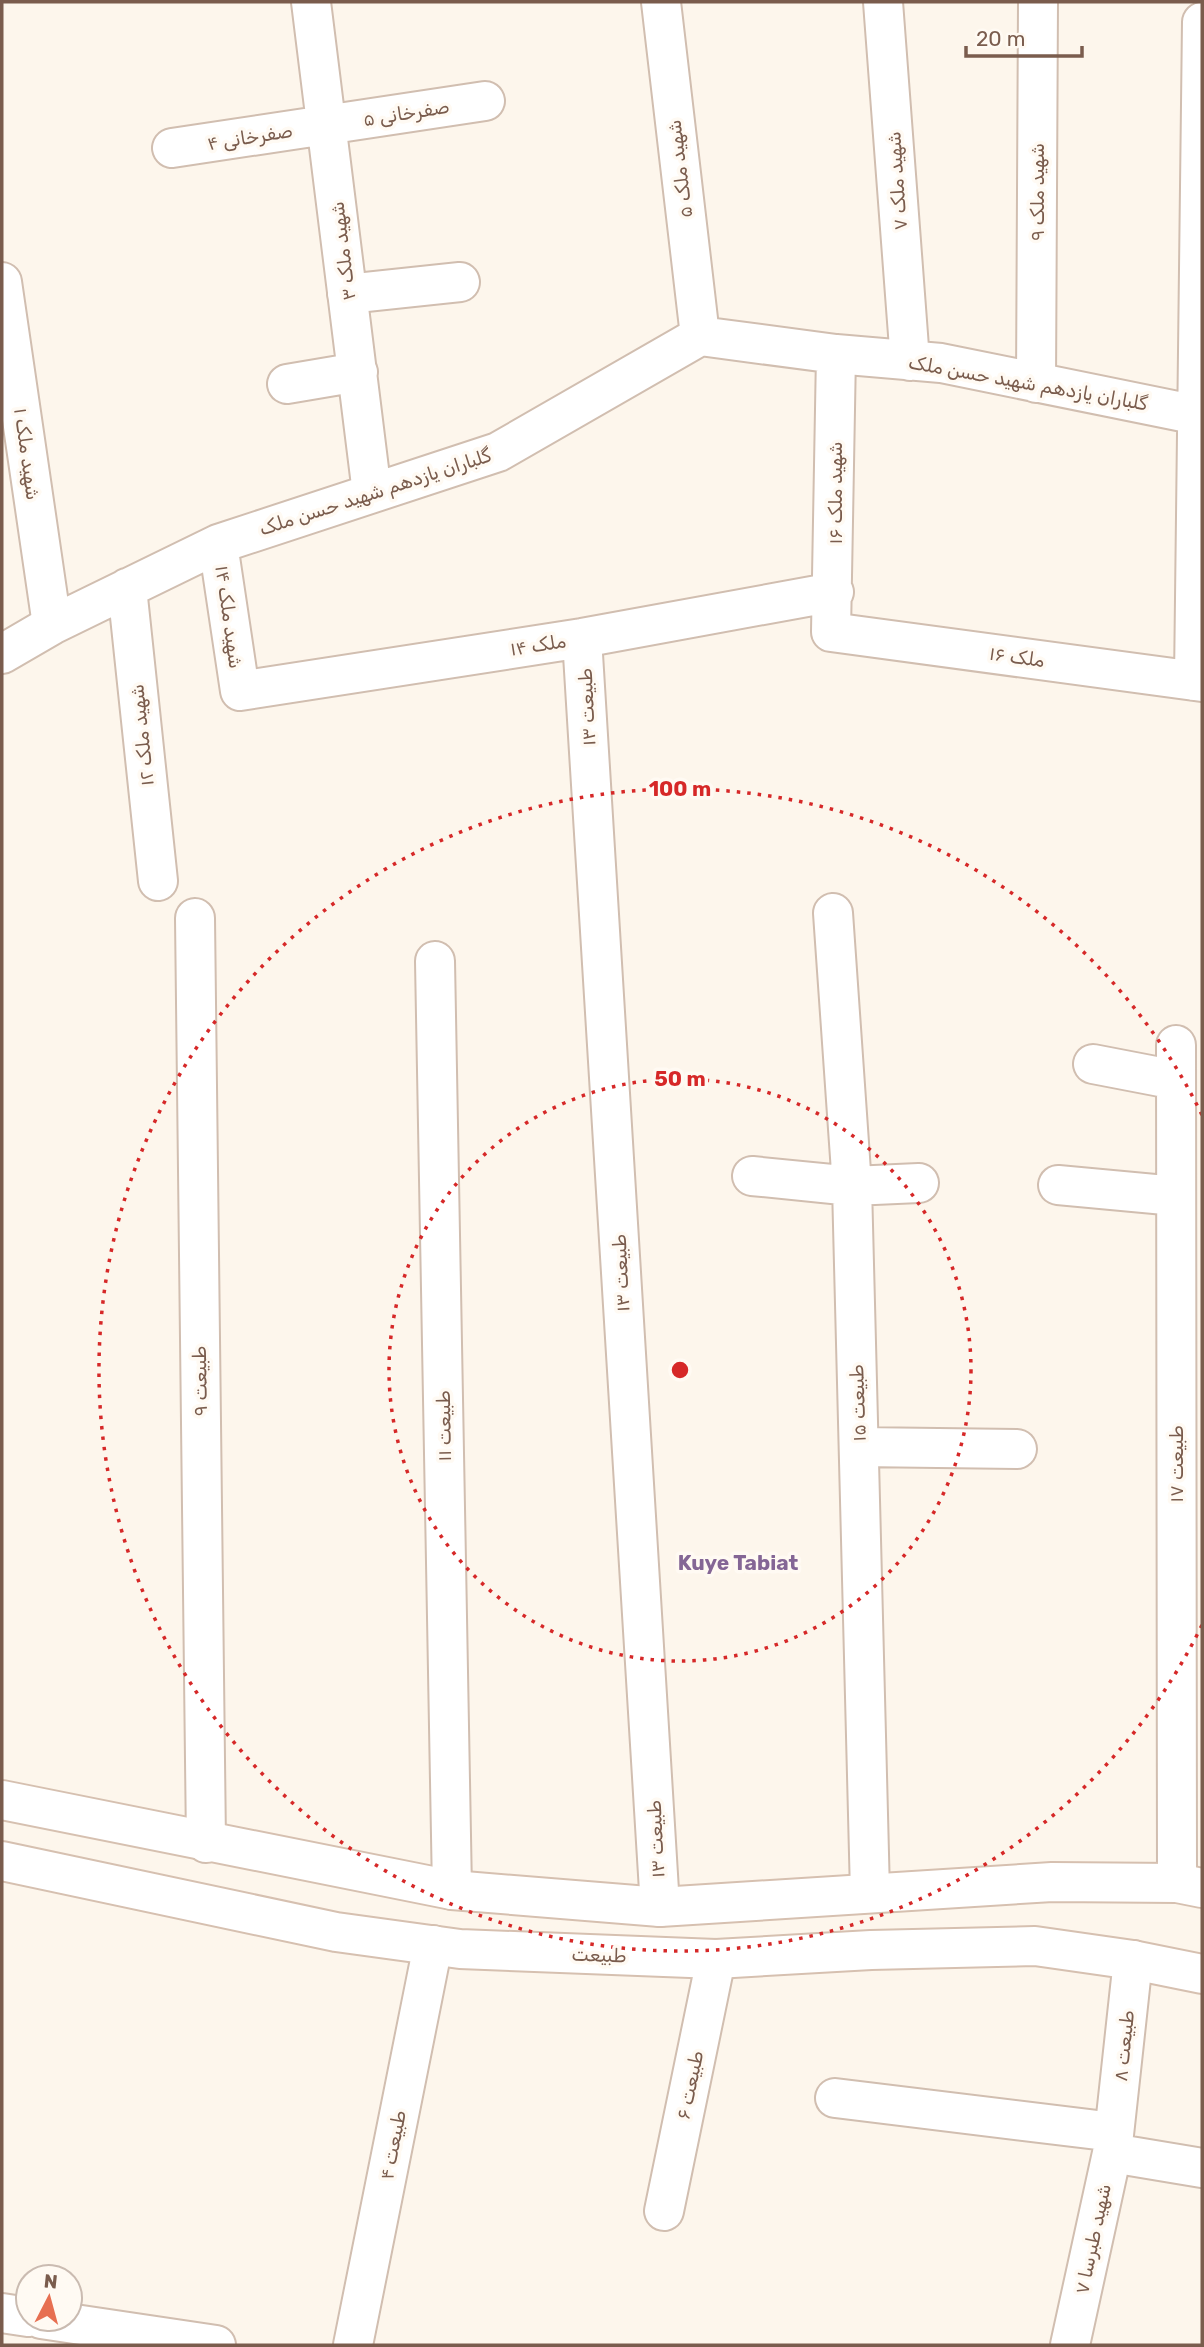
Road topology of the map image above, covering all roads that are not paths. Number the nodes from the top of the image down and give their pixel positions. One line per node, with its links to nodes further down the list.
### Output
1 (660, 2): 12 (street, شهید ملک ۵)
2 (883, 2): 14 (street, شهید ملک ۷)
3 (1038, 2): 16 (street, شهید ملک ۹)
4 (312, 5): 7 (street, ۳ شهید ملک)
5 (1202, 22): 18 (street)
6 (485, 101): 7 (street, صفرخانی ۵)
7 (328, 125): 8 (street, صفرخانی ۴); 11 (street, ۳ شهید ملک)
8 (172, 148)
9 (2, 282): 23 (street, ۱ شهید ملک)
10 (460, 282): 11 (street)
11 (348, 294): 15 (street, ۳ شهید ملک)
12 (700, 336): 13 (street, گلباران یازدهم شهید حسن ملک); 19 (street, گلباران یازدهم شهید حسن ملک)
13 (836, 354): 14 (street, گلباران یازدهم شهید حسن ملک); 22 (street, شهید ملک ۱۶)
14 (910, 361): 16 (street, گلباران یازدهم شهید حسن ملک)
15 (358, 372): 17 (street); 19 (street, ۳ شهید ملک)
16 (1036, 383): 18 (street, گلباران یازدهم شهید حسن ملک)
17 (287, 384)
18 (1199, 415): 27 (street)
19 (372, 493): 20 (street, گلباران یازدهم شهید حسن ملک)
20 (218, 544): 21 (street, گلباران یازدهم شهید حسن ملک); 28 (street, ۱۴ شهید ملک)
21 (127, 588): 23 (street, گلباران یازدهم شهید حسن ملک); 29 (street, ۱۲ شهید ملک)
22 (834, 592): 24 (street, شهید ملک ۱۶); 25 (street, ملک ۱۴)
23 (52, 625): 26 (street, گلباران یازدهم شهید حسن ملک)
24 (831, 632): 27 (street, ملک ۱۶)
25 (582, 638): 28 (street, ملک ۱۴); 47 (street, طبیعت ۱۳)
26 (2, 654)
27 (1198, 681)
28 (240, 691)
29 (158, 881)
30 (833, 913): 37 (street, طبیعت ۱۵)
31 (195, 918): 42 (street, طبیعت ۹)
32 (435, 961): 45 (street, طبیعت ۱۱)
33 (1093, 1065): 38 (street, طبیعت ۱۷)
34 (752, 1177): 37 (street)
35 (919, 1183): 37 (street)
36 (1058, 1185): 38 (street)
37 (852, 1186): 39 (street, طبیعت ۱۵)
38 (1175, 1196): 44 (street, طبیعت ۱۷)
39 (859, 1447): 40 (street); 46 (street, طبیعت ۱۵)
40 (1017, 1450)
41 (2, 1800): 42 (street)
42 (206, 1843): 45 (street)
43 (2, 1861): 48 (street, طبیعت)
44 (1190, 1885): 46 (street)
45 (452, 1890): 47 (street)
46 (870, 1893): 47 (street)
47 (660, 1907)
48 (433, 1945): 49 (street, طبیعت); 58 (street, ۴ طبیعت)
49 (716, 1959): 50 (street, طبیعت); 55 (street, ۶ طبیعت)
50 (1133, 1960): 51 (street, طبیعت); 53 (street, ۸ طبیعت)
51 (1202, 1974)
52 (835, 2098): 53 (street)
53 (1113, 2142): 54 (street); 59 (street, ۷ شهید طبرسا)
54 (1202, 2168)
55 (664, 2211)
56 (84, 2325): 57 (street)
57 (216, 2345)
58 (353, 2345)
59 (1070, 2345)

